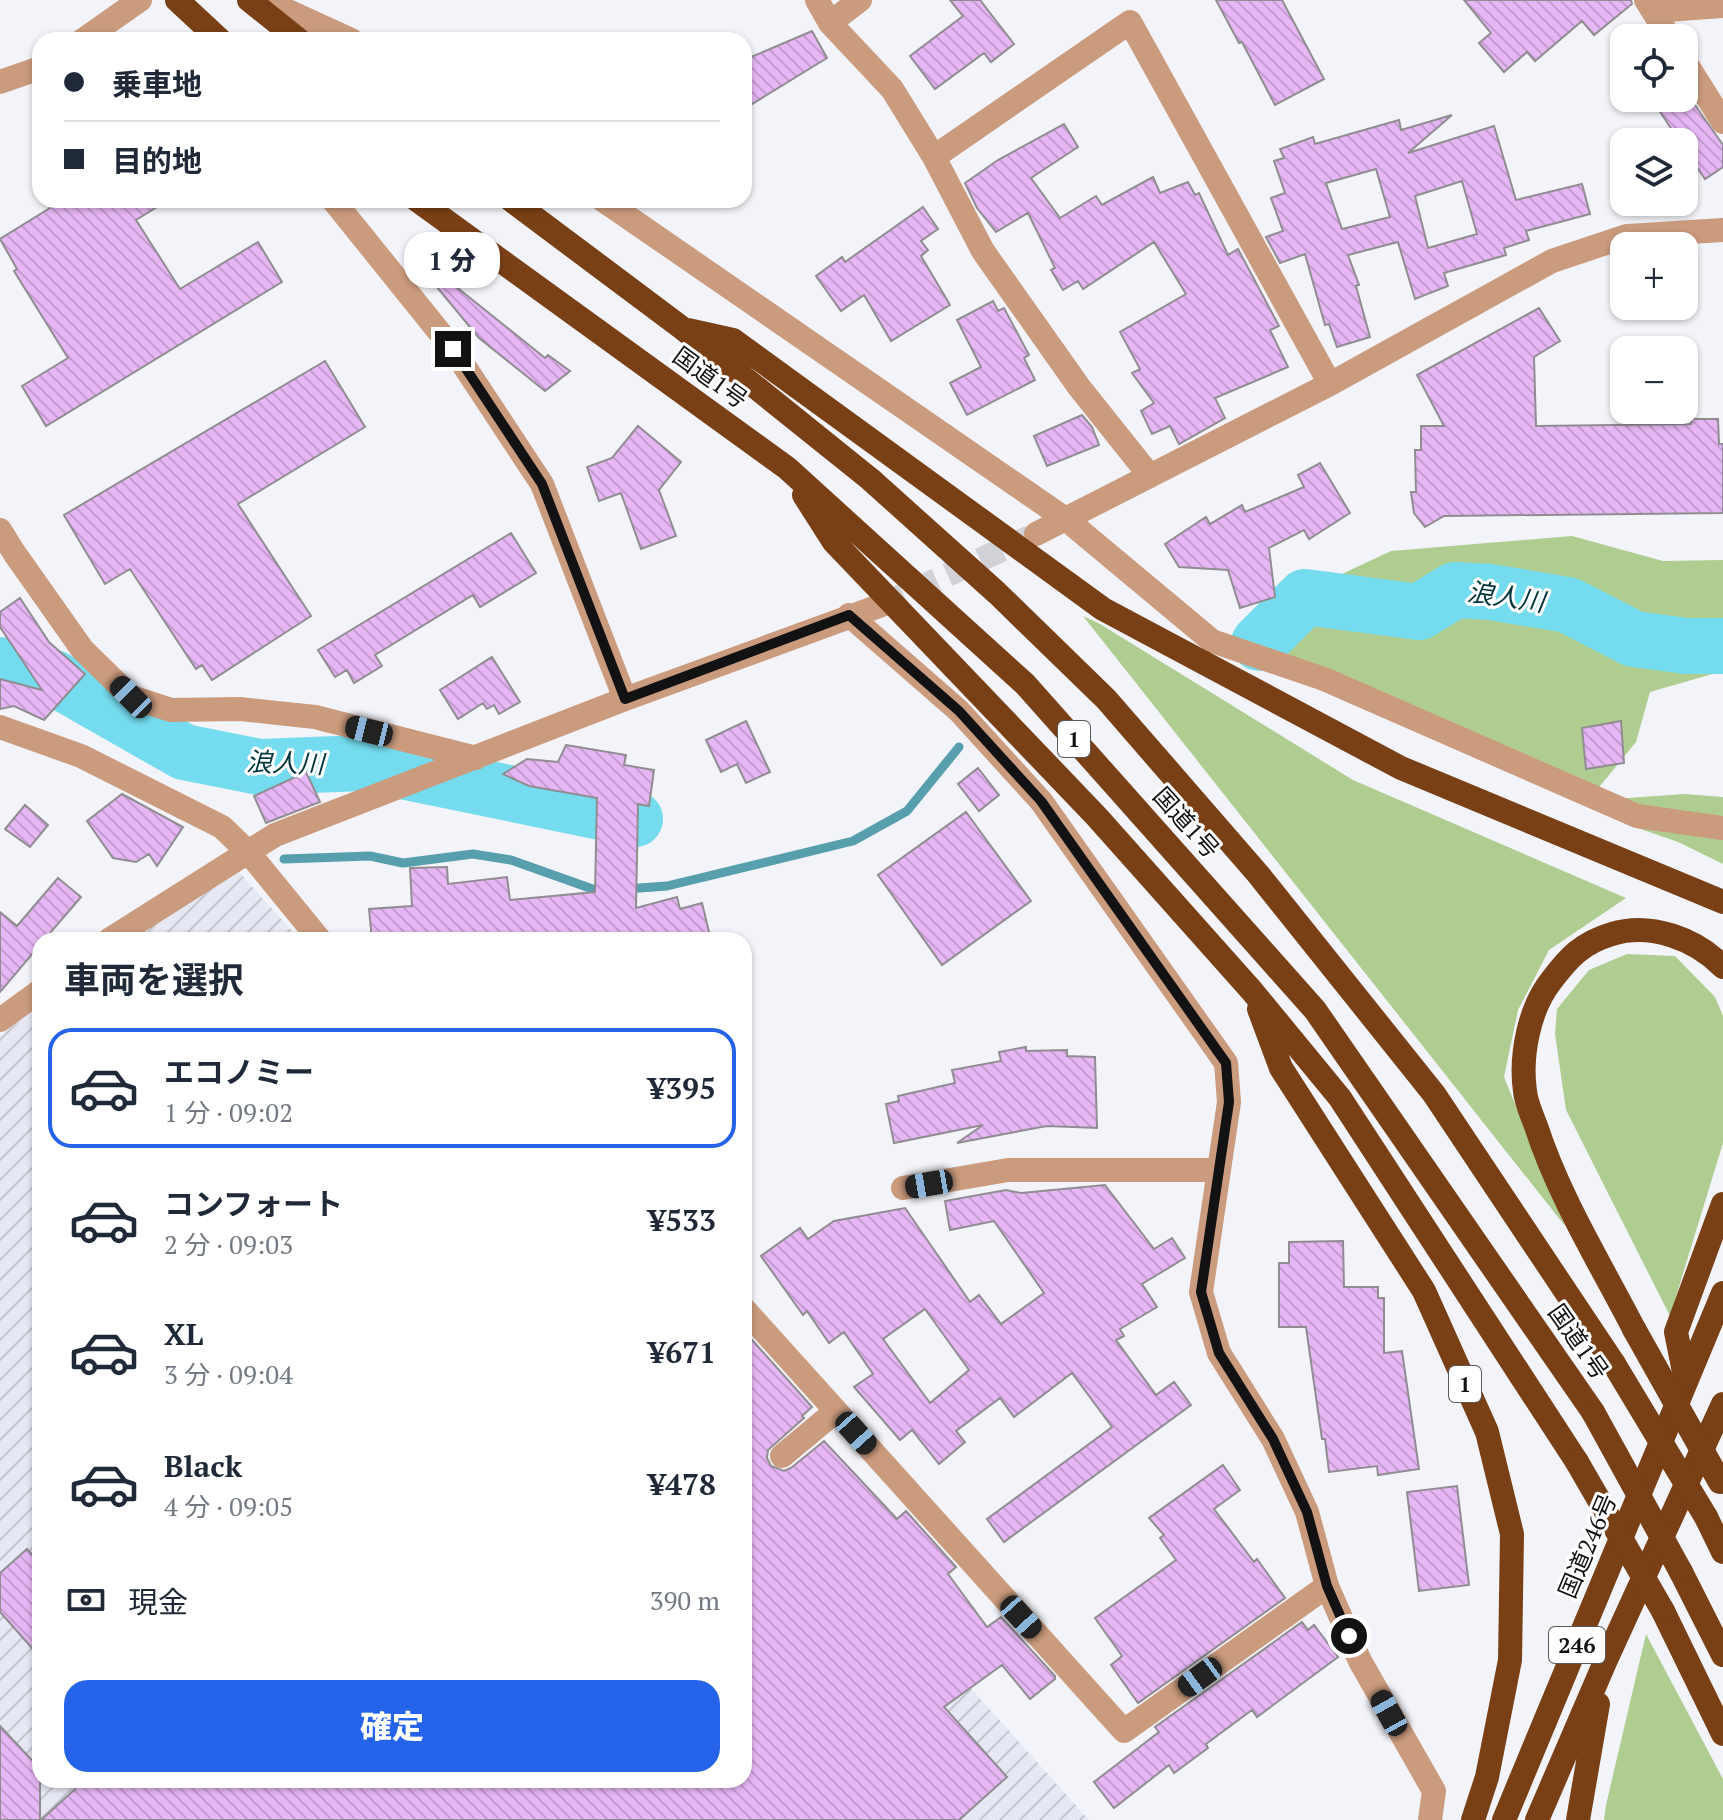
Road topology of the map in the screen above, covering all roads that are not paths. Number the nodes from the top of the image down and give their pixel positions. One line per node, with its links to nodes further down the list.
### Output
1 (140, 0): 11 (street)
2 (177, 0): 12 (highway)
3 (249, 0): 13 (highway)
4 (264, 0): 14 (street)
5 (817, 0): 9 (street)
6 (860, 0): 9 (street)
7 (1650, 6): 8 (street); 10 (street)
8 (1723, 6)
9 (830, 23): 19 (street)
10 (1661, 24)
11 (118, 31)
12 (211, 32)
13 (289, 32)
14 (334, 32)
15 (32, 71): 16 (street)
16 (0, 82)
17 (1698, 82): 18 (street)
18 (1723, 122)
19 (934, 157): 26 (street); 28 (street)
20 (339, 208): 34 (street)
21 (428, 208): 27 (highway, 国道1号 / 1)
22 (522, 208): 25 (highway, 国道1号 / 1)
23 (615, 208): 29 (street)
24 (1723, 230): 26 (street)
25 (682, 328): 39 (highway, 1); 56 (highway, 国道1号 / 1, bridge)
26 (1330, 384): 28 (street)
27 (787, 468): 43 (highway, 1); 58 (highway, 国道1号 / 1, bridge)
28 (1150, 476): 29 (street)
29 (1067, 520): 31 (street); 37 (street)
30 (0, 530): 36 (street)
31 (1036, 534)
32 (882, 605): 33 (street)
33 (849, 615): 34 (street); 46 (street)
34 (625, 699): 36 (street)
35 (0, 727): 38 (street)
36 (466, 762): 38 (street)
37 (1723, 828)
38 (249, 853): 40 (street); 41 (street)
39 (1723, 902)
40 (122, 932)
41 (313, 932)
42 (1723, 967): 55 (highway, bridge)
43 (1252, 991): 60 (highway, 1, bridge); 62 (highway, 1)
44 (32, 997): 45 (street)
45 (0, 1020)
46 (1219, 1170): 47 (street); 57 (street)
47 (903, 1188)
48 (1723, 1204): 51 (highway)
49 (1723, 1293): 51 (highway, 国道246号 / 246)
50 (752, 1318): 53 (street)
51 (1686, 1382): 63 (highway, 国道246号 / 246)
52 (1723, 1404): 59 (highway, 246)
53 (836, 1411): 54 (street); 57 (street)
54 (782, 1456)
55 (1722, 1485)
56 (1723, 1552)
57 (1327, 1586): 61 (street)
58 (1723, 1655)
59 (1605, 1662): 64 (highway, 246); 65 (highway)
60 (1723, 1734)
61 (1430, 1820)
62 (1473, 1820)
63 (1504, 1820)
64 (1537, 1820)
65 (1578, 1820)

